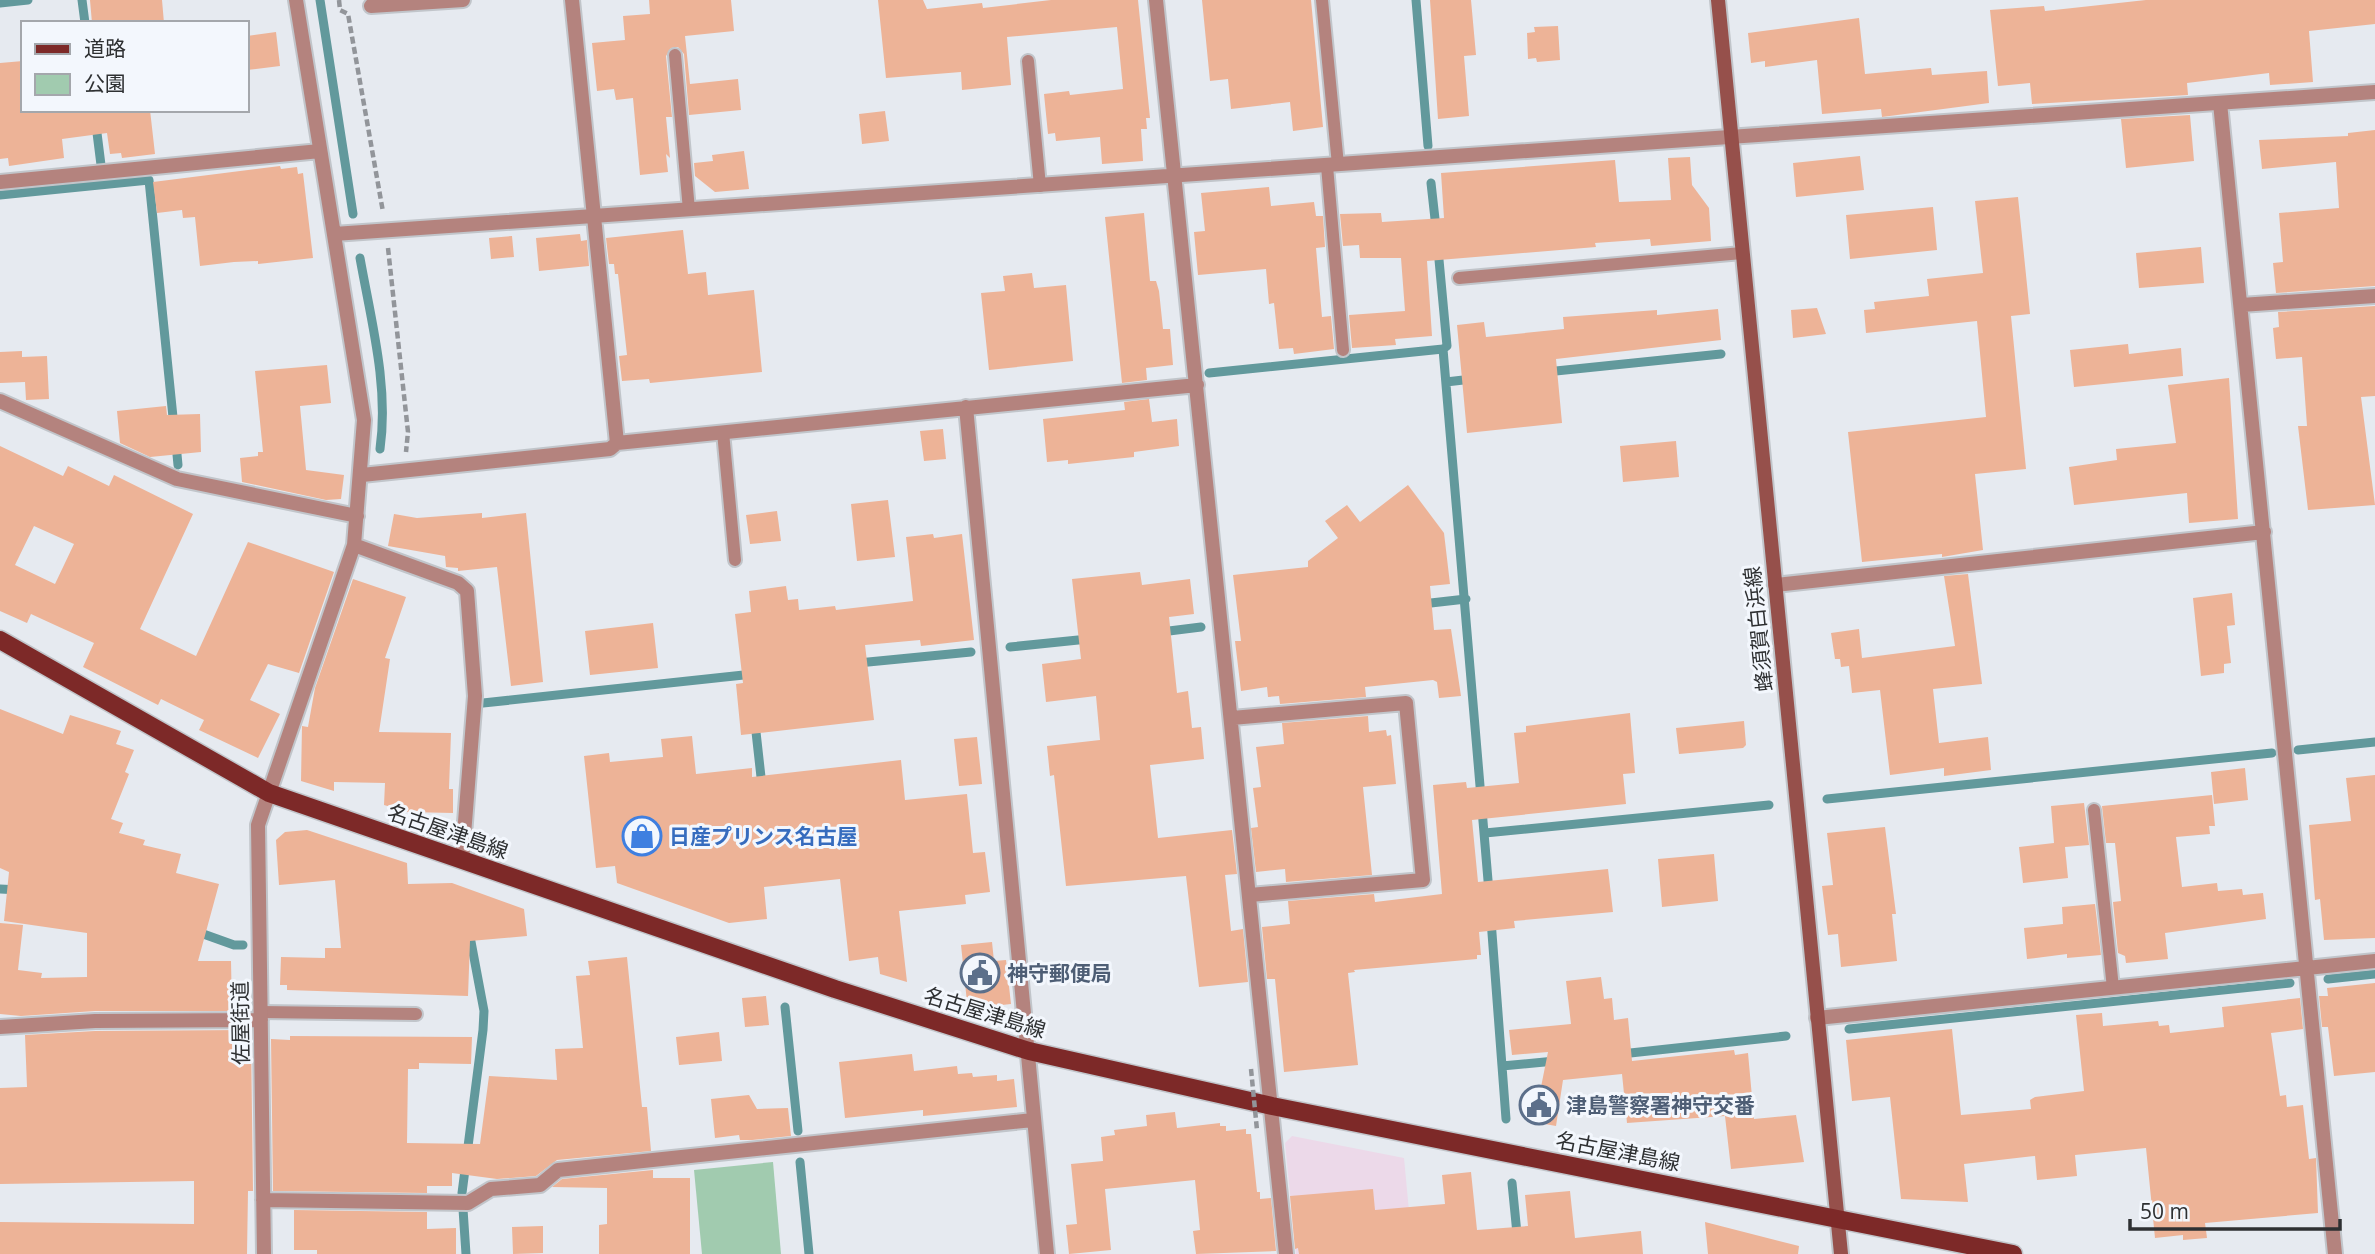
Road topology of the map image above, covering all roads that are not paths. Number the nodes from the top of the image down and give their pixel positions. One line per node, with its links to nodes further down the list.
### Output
1 (296, 0): 13 (street, 佐屋街道)
2 (463, 0): 7 (street)
3 (572, 0): 19 (street)
4 (1156, 0): 15 (street)
5 (1322, 0): 14 (lane)
6 (1718, 0): 12 (main road, 蜂須賀白浜線)
7 (371, 6)
8 (675, 55): 18 (lane)
9 (1028, 61): 17 (lane)
10 (2375, 92): 11 (street)
11 (2220, 103): 12 (street); 24 (street)
12 (1731, 138): 14 (street); 21 (main road, 蜂須賀白浜線)
13 (320, 152): 16 (street); 20 (street, 佐屋街道)
14 (1333, 166): 15 (street); 25 (lane)
15 (1175, 177): 17 (street); 26 (street)
16 (0, 182)
17 (1040, 186): 18 (street)
18 (689, 210): 19 (street)
19 (594, 216): 20 (street); 30 (street)
20 (334, 234): 31 (street, 佐屋街道)
21 (1742, 253): 22 (lane); 36 (main road, 蜂須賀白浜線)
22 (1459, 278)
23 (2375, 296): 24 (street)
24 (2241, 305): 33 (street)
25 (1343, 350)
26 (1197, 384): 28 (street); 38 (street)
27 (0, 401): 32 (street)
28 (966, 407): 29 (street); 50 (street)
29 (723, 432): 30 (street); 35 (lane)
30 (617, 443): 31 (street)
31 (362, 475): 32 (street, 佐屋街道)
32 (357, 516): 34 (street, 佐屋街道)
33 (2264, 532): 36 (street); 44 (street)
34 (354, 545): 39 (street, 佐屋街道); 41 (street)
35 (735, 560)
36 (1775, 585): 48 (main road, 蜂須賀白浜線)
37 (0, 640): 39 (main road, 名古屋津島線)
38 (1231, 718): 42 (street); 42 (street)
39 (269, 793): 41 (main road, 名古屋津島線); 47 (street, 佐屋街道)
40 (2094, 810): 45 (lane)
41 (462, 860): 50 (main road, 名古屋津島線)
42 (1250, 895): 51 (street)
43 (2375, 961): 44 (street)
44 (2308, 968): 45 (street); 60 (street)
45 (2113, 988): 48 (street)
46 (415, 1014): 47 (lane)
47 (260, 1016): 49 (street); 53 (street, 佐屋街道)
48 (1817, 1018): 54 (main road, 蜂須賀白浜線)
49 (0, 1027)
50 (1029, 1051): 51 (main road, 名古屋津島線); 52 (street)
51 (1272, 1106): 54 (main road, 名古屋津島線); 57 (street)
52 (1032, 1121): 53 (street); 56 (street)
53 (263, 1200): 55 (street, 佐屋街道)
54 (1837, 1219): 58 (main road, 蜂須賀白浜線); 59 (main road, 名古屋津島線)
55 (264, 1254)
56 (1046, 1254)
57 (1286, 1254)
58 (1841, 1254)
59 (2013, 1254)
60 (2335, 1254)

